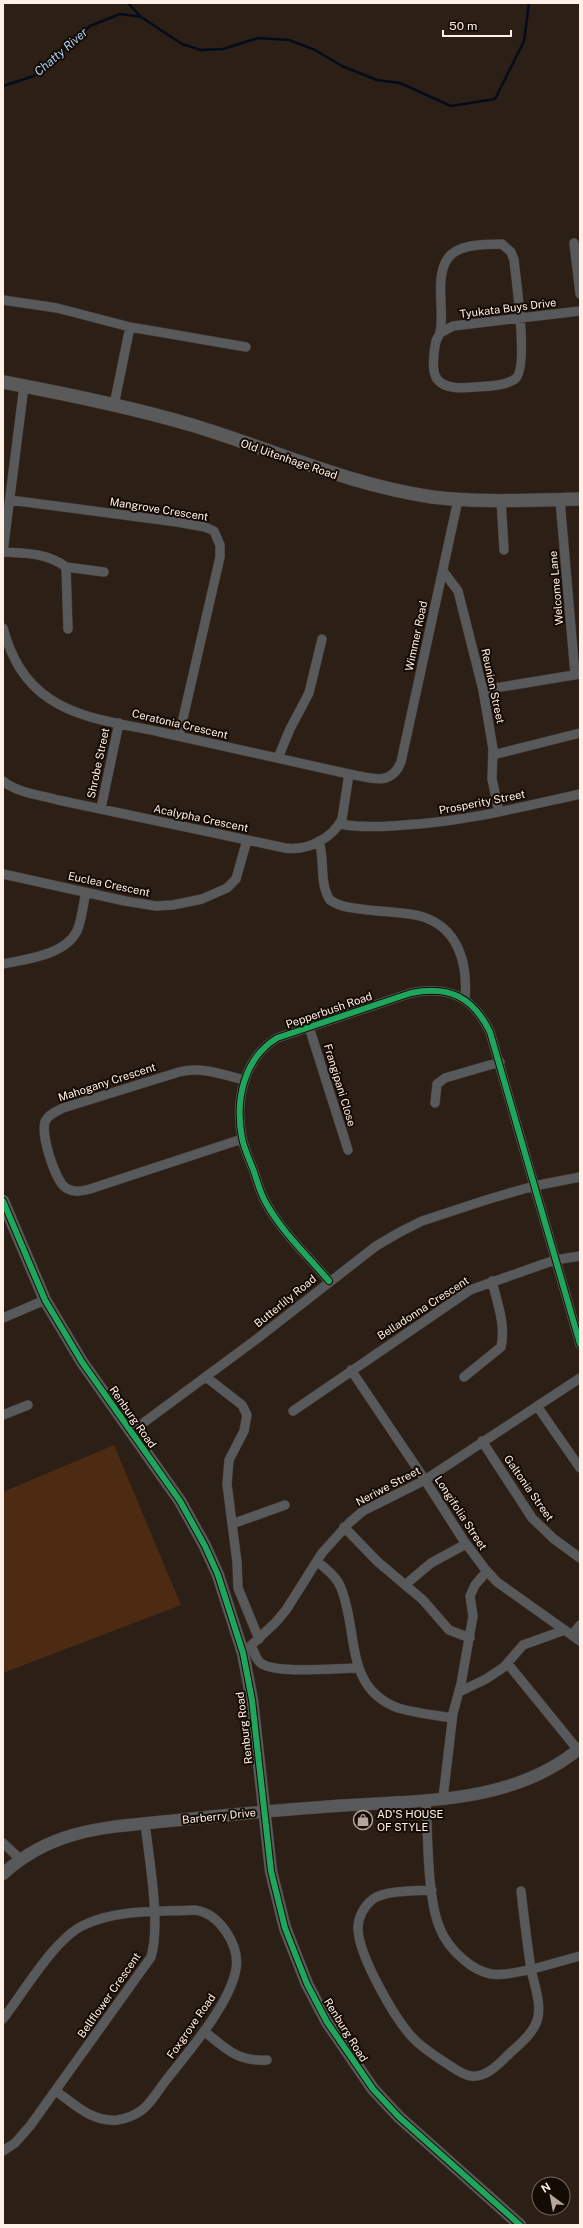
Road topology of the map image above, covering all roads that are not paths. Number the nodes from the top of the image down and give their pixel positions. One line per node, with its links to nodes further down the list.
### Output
1 (574, 243): 2 (street)
2 (580, 294)
3 (3, 300): 6 (street)
4 (580, 311): 5 (street, Tyukata Buys Drive)
5 (520, 318): 7 (street, Tyukata Buys Drive); 7 (street); 7 (street)
6 (130, 327): 8 (street); 11 (street)
7 (440, 333)
8 (246, 347)
9 (3, 382): 10 (main road, Old Uitenhage Road)
10 (24, 386): 11 (main road, Old Uitenhage Road); 13 (street)
11 (114, 405): 14 (main road, Old Uitenhage Road)
12 (580, 499): 16 (main road, Old Uitenhage Road)
13 (10, 500): 18 (street); 29 (street, Mangrove Crescent)
14 (458, 500): 15 (main road, Old Uitenhage Road); 20 (street, Wimmer Road)
15 (501, 500): 16 (main road, Old Uitenhage Road); 17 (street)
16 (560, 500): 25 (street, Welcome Lane)
17 (504, 550)
18 (3, 552): 19 (street)
19 (66, 567): 21 (street); 23 (street)
20 (443, 571): 26 (street, Reunion Street); 33 (street, Wimmer Road)
21 (104, 572)
22 (3, 628): 27 (street, Ceratonia Crescent)
23 (68, 629)
24 (322, 639): 31 (street)
25 (578, 674): 26 (street)
26 (483, 690): 30 (street, Reunion Street)
27 (119, 723): 29 (street, Ceratonia Crescent); 36 (street, Shrobe Street)
28 (580, 733): 30 (street)
29 (179, 736): 31 (street, Ceratonia Crescent)
30 (493, 755): 37 (street, Reunion Street)
31 (278, 758): 32 (street, Ceratonia Crescent)
32 (349, 774): 33 (street, Ceratonia Crescent); 38 (street)
33 (393, 775)
34 (5, 787): 36 (street, Acalypha Crescent)
35 (580, 794): 37 (street, Prosperity Street)
36 (101, 808): 39 (street, Acalypha Crescent)
37 (499, 812): 38 (street, Prosperity Street)
38 (340, 824): 40 (street, Acalypha Crescent)
39 (247, 840): 40 (street, Acalypha Crescent); 42 (street, Euclea Crescent)
40 (319, 842): 44 (street)
41 (3, 874): 42 (street, Euclea Crescent)
42 (86, 892): 43 (street)
43 (3, 964)
44 (465, 1000): 45 (street, Pepperbush Road); 46 (street, Pepperbush Road)
45 (309, 1027): 47 (street, Pepperbush Road); 50 (street, Frangipani Close)
46 (500, 1062): 48 (street); 52 (street, Pepperbush Road)
47 (245, 1080): 49 (street, Pepperbush Road); 49 (street, Mahogany Crescent)
48 (435, 1102)
49 (242, 1139): 56 (street, Pepperbush Road)
50 (348, 1150)
51 (580, 1177): 52 (street, Butterlily Road)
52 (534, 1186): 55 (street, Pepperbush Road); 56 (street, Butterlily Road)
53 (3, 1201): 58 (street, Renburg Road)
54 (580, 1256): 55 (street, Belladonna Crescent)
55 (555, 1260): 57 (street, Belladonna Crescent); 60 (street, Pepperbush Road)
56 (329, 1281): 62 (street, Butterlily Road)
57 (492, 1281): 61 (street, Belladonna Crescent); 63 (street)
58 (45, 1300): 59 (street); 69 (street, Renburg Road)
59 (3, 1318)
60 (580, 1344)
61 (351, 1370): 67 (street, Belladonna Crescent); 72 (street, Longifolia Street)
62 (206, 1377): 69 (street, Butterlily Road); 74 (street)
63 (464, 1377)
64 (580, 1378): 66 (street, Neriwe Street)
65 (28, 1406): 68 (street)
66 (537, 1406): 70 (street, Neriwe Street); 71 (street)
67 (293, 1411)
68 (3, 1415)
69 (131, 1432): 86 (street, Renburg Road)
70 (482, 1441): 72 (street, Neriwe Street); 77 (street, Galtonia Street)
71 (580, 1468)
72 (425, 1480): 75 (street, Neriwe Street); 76 (street, Longifolia Street)
73 (285, 1505): 74 (street)
74 (232, 1524): 84 (street)
75 (344, 1528): 78 (street, Neriwe Street); 80 (street)
76 (466, 1544): 79 (street, Longifolia Street); 80 (street)
77 (580, 1558)
78 (318, 1561): 84 (street, Neriwe Street); 88 (street)
79 (487, 1571): 82 (street, Longifolia Street); 83 (street)
80 (405, 1585): 83 (street)
81 (580, 1625): 82 (street)
82 (569, 1633): 85 (street, Longifolia Street); 87 (street)
83 (470, 1638): 89 (street)
84 (259, 1639): 86 (street, Neriwe Street)
85 (580, 1641)
86 (248, 1650): 88 (street); 94 (street, Renburg Road)
87 (508, 1664): 89 (street); 91 (street)
88 (358, 1668): 90 (street)
89 (459, 1692): 90 (street)
90 (452, 1718): 92 (street)
91 (579, 1749): 92 (street, Barberry Drive)
92 (443, 1798): 93 (street, Barberry Drive)
93 (426, 1800): 94 (street, Barberry Drive); 99 (street)
94 (264, 1811): 95 (street, Barberry Drive); 109 (street, Renburg Road)
95 (145, 1823): 97 (street, Barberry Drive); 101 (street, Bellflower Crescent)
96 (3, 1843): 97 (street)
97 (20, 1859): 98 (street, Barberry Drive)
98 (3, 1874)
99 (432, 1890): 103 (street); 103 (street)
100 (521, 1891): 103 (street)
101 (154, 1912): 104 (street, Foxgrove Road); 105 (street, Foxgrove Road); 107 (street, Bellflower Crescent)
102 (580, 1956): 103 (street)
103 (531, 1968)
104 (3, 2019)
105 (204, 2031): 106 (street); 107 (street, Foxgrove Road)
106 (266, 2060)
107 (56, 2091): 108 (street, Bellflower Crescent)
108 (3, 2151)
109 (520, 2225)

